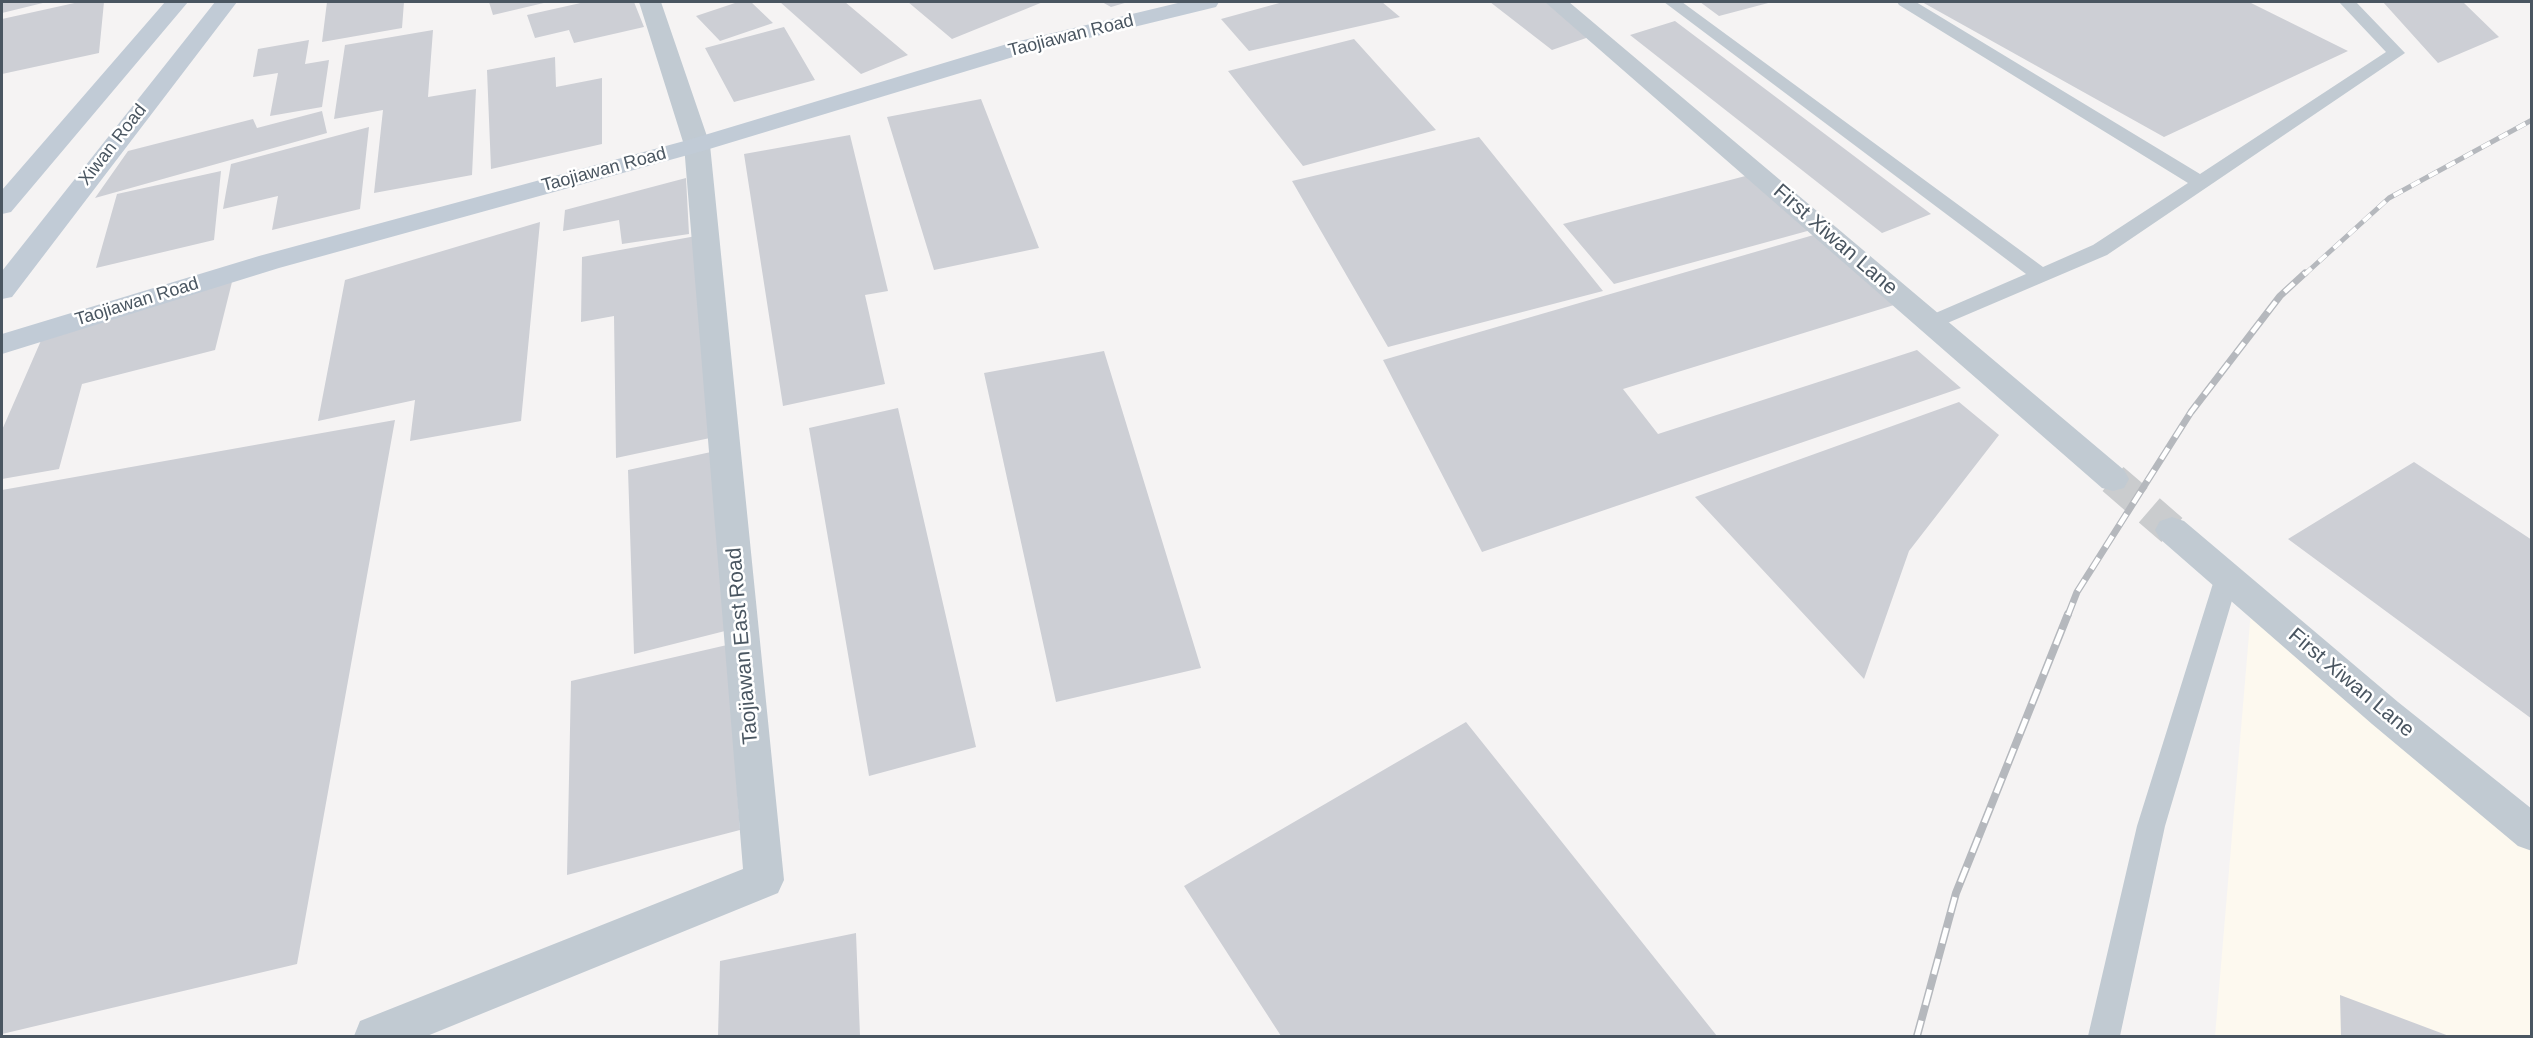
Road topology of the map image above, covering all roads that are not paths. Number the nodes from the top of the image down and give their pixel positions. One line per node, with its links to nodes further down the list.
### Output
1 (177, 2): 11 (street)
2 (226, 2): 13 (street, Xiwan Road)
3 (650, 2): 9 (street, Taojiawan East Road)
4 (1208, 2): 9 (street, Taojiawan Road)
5 (1556, 2): 14 (street, First Xiwan Lane)
6 (1672, 2): 12 (lane)
7 (1905, 2): 10 (lane)
8 (2347, 2): 10 (lane)
9 (697, 145): 15 (street, Taojiawan Road); 20 (street, Taojiawan East Road)
10 (2201, 183): 12 (lane)
11 (2, 206)
12 (2040, 275): 14 (lane)
13 (2, 290)
14 (1931, 323): 16 (street, First Xiwan Lane)
15 (2, 344)
16 (2113, 479)
17 (2172, 530): 18 (street, First Xiwan Lane)
18 (2227, 577): 19 (street, First Xiwan Lane); 21 (lane)
19 (2532, 833)
20 (375, 1036)
21 (2104, 1036)

